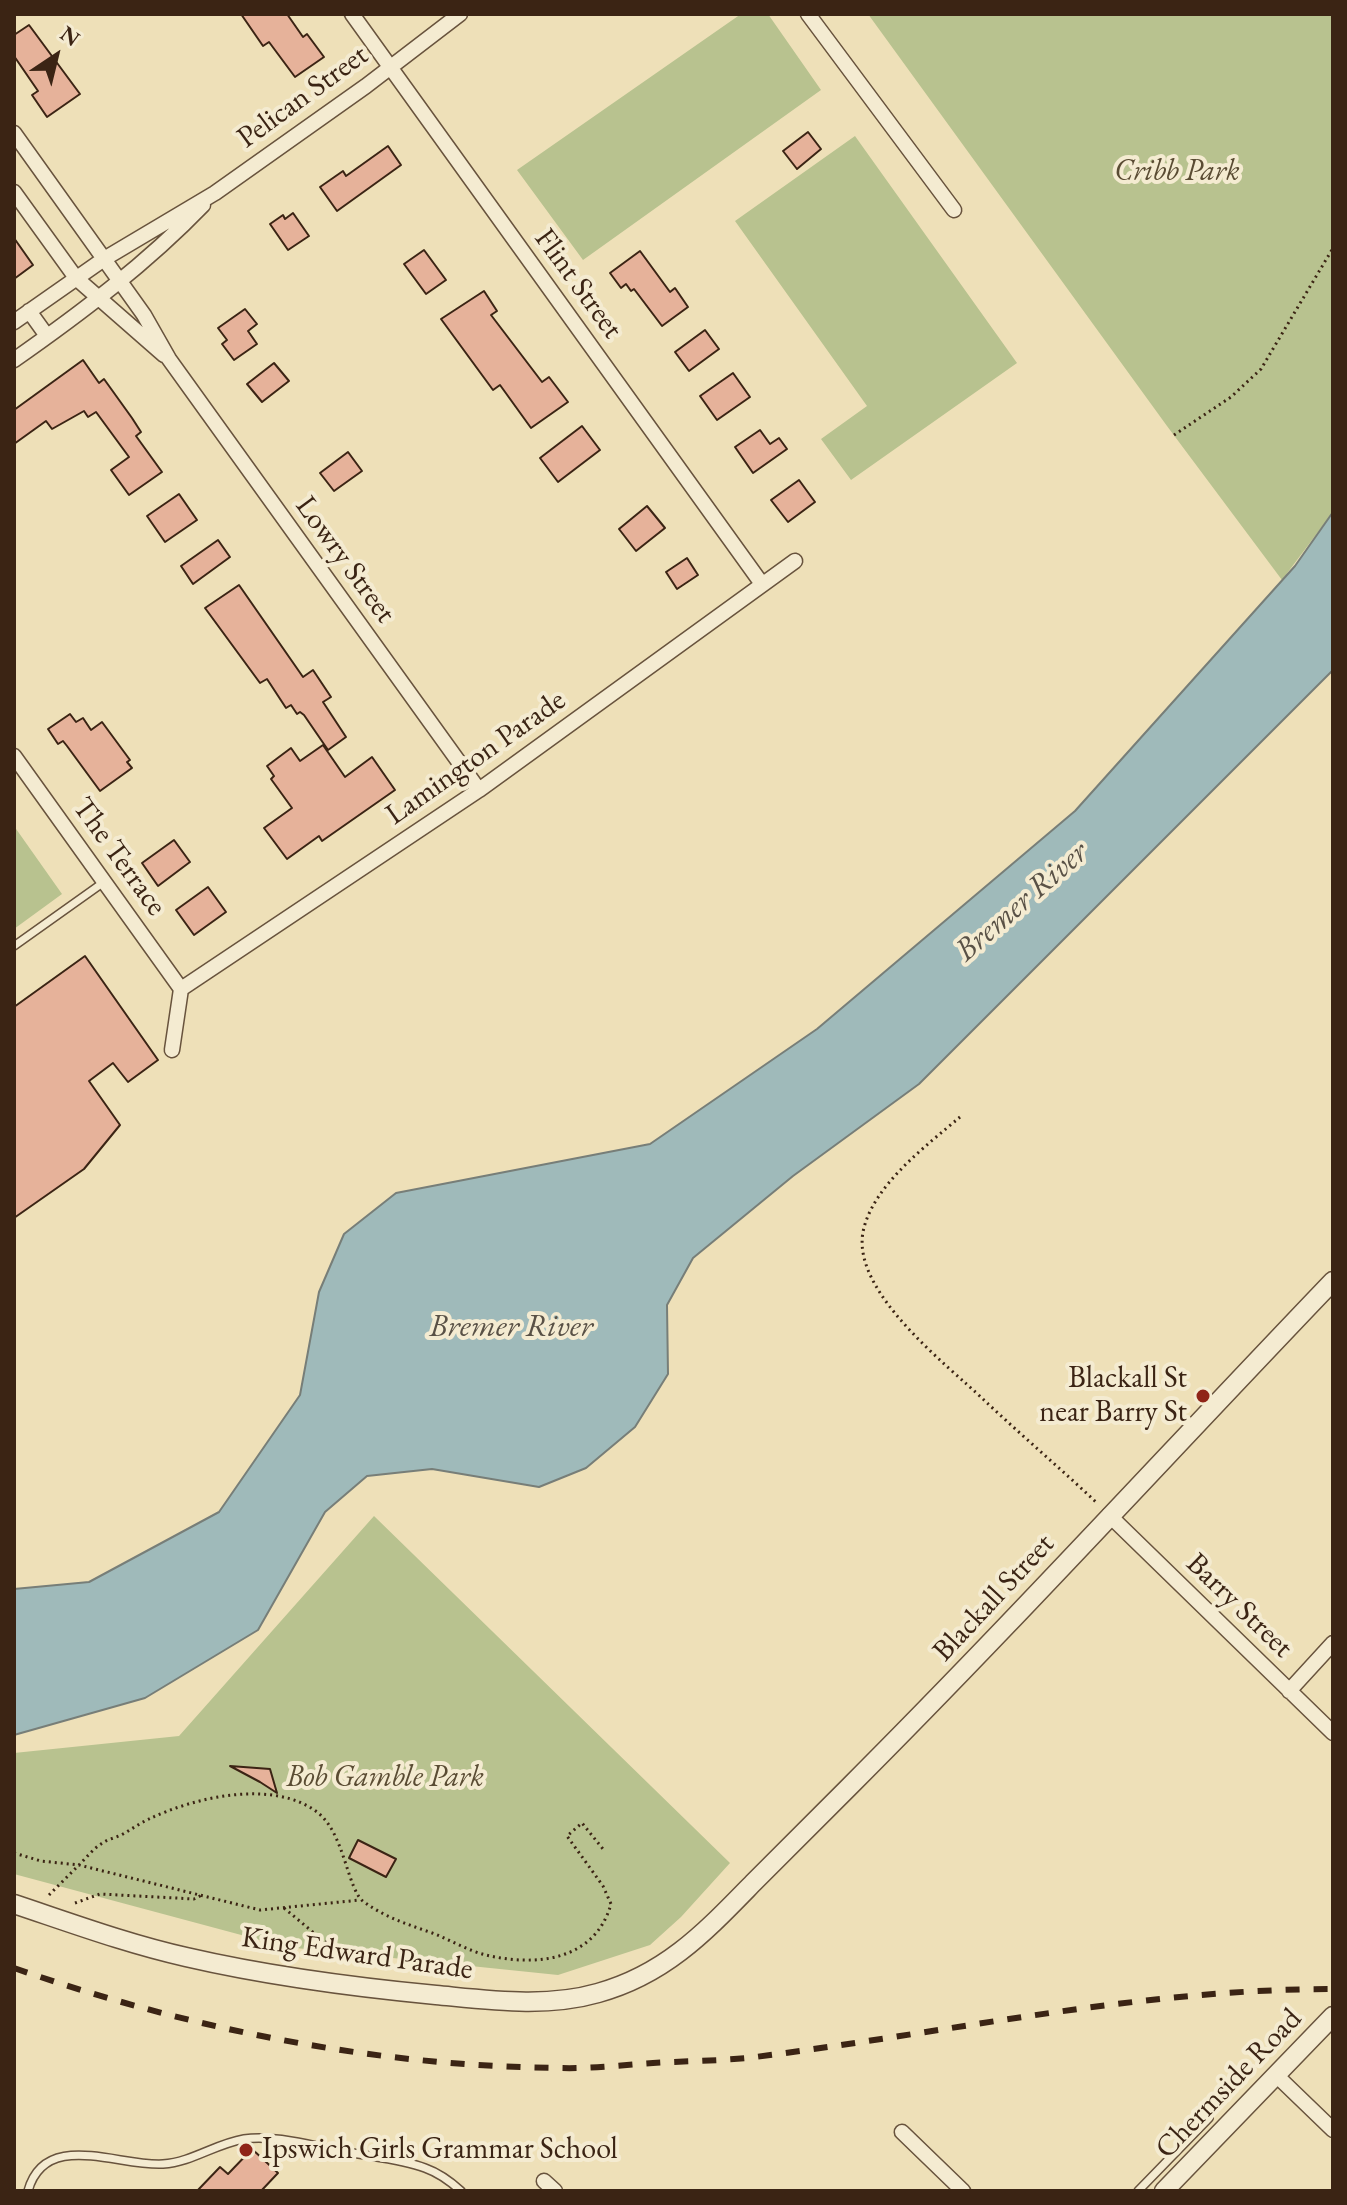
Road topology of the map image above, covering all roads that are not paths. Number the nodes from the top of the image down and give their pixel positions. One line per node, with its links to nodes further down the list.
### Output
1 (352, 14): 4 (street, Flint Street)
2 (460, 14): 4 (street, Pelican Street)
3 (808, 14): 8 (street)
4 (390, 67): 7 (street, Pelican Street); 19 (street, Flint Street)
5 (14, 133): 9 (street, Lowry Street)
6 (14, 192): 10 (street, Lowry Street)
7 (215, 193): 9 (street, Pelican Street); 11 (street, Pelican Street)
8 (954, 210)
9 (104, 259): 10 (street, Pelican Street); 11 (street, Lowry Street)
10 (76, 278): 12 (street, Lowry Street); 13 (street, Pelican Street)
11 (119, 281): 12 (street, Pelican Street); 16 (street, Lowry Street)
12 (97, 299): 15 (street, Pelican Street); 16 (street, Lowry Street)
13 (29, 311): 14 (street, Pelican Street); 15 (street)
14 (14, 322)
15 (47, 336): 17 (street, Pelican Street)
16 (169, 359): 21 (street, Lowry Street)
17 (14, 360)
18 (795, 561): 19 (street, Lamington Parade)
19 (762, 584): 21 (street, Lamington Parade)
20 (14, 756): 22 (street, The Terrace)
21 (479, 790): 24 (street, Lamington Parade)
22 (105, 882): 23 (lane); 24 (street, The Terrace)
23 (14, 946)
24 (181, 989): 25 (street)
25 (172, 1050)
26 (1333, 1281): 27 (street, Blackall Street)
27 (1109, 1515): 29 (street, Barry Street); 32 (street, Blackall Street)
28 (1333, 1643): 29 (street)
29 (1289, 1691): 30 (street, Barry Street)
30 (1333, 1733)
31 (14, 1904): 32 (street, King Edward Parade)
32 (688, 1947)
33 (1330, 2018): 34 (street, Chermside Road)
34 (1276, 2075): 36 (street); 42 (street, Chermside Road)
35 (1209, 2118): 41 (lane)
36 (1333, 2130)
37 (902, 2132): 40 (street)
38 (28, 2191): 39 (lane)
39 (461, 2191)
40 (963, 2191)
41 (1138, 2191)
42 (1164, 2191)

